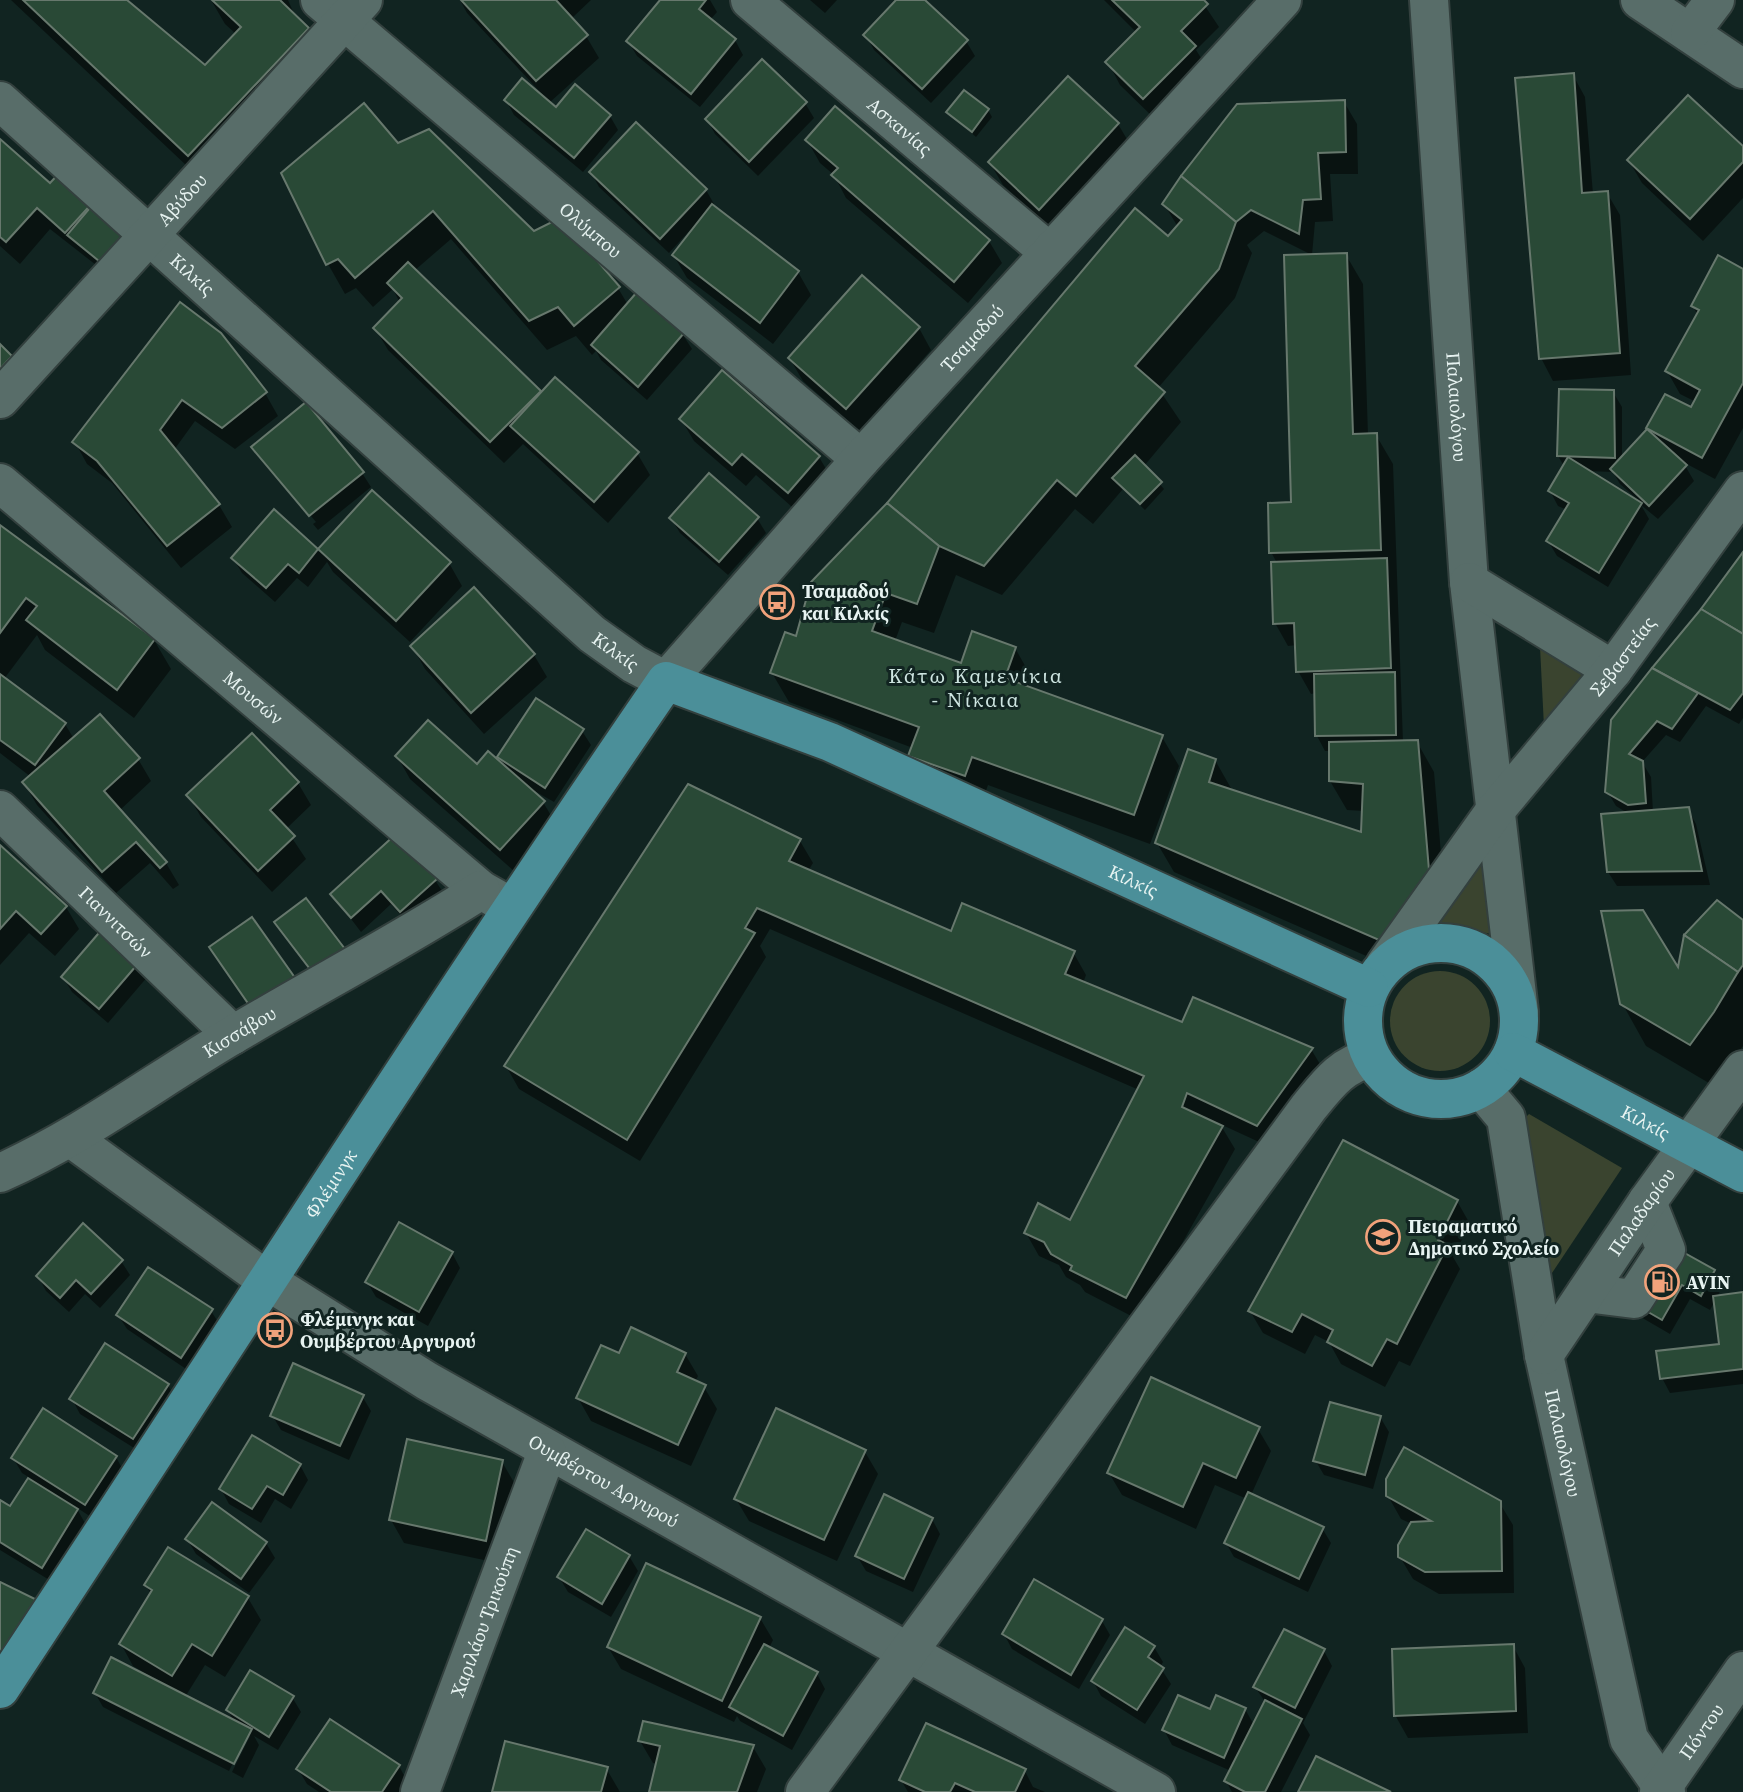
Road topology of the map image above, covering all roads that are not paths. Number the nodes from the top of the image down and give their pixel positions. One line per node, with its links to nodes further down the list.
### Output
1 (750, 0): 11 (street, Ασκανίας)
2 (1282, 0): 11 (street, Τσαμαδού)
3 (1429, 0): 16 (street, Παλαιολόγου)
4 (1640, 0): 7 (street)
5 (1715, 0): 7 (street)
6 (342, 7): 10 (street, Αβύδου); 13 (street, Ολύμπου)
7 (1690, 33): 8 (street)
8 (1743, 69)
9 (0, 100): 10 (street, Κιλκίς)
10 (151, 236): 12 (street, Αβύδου); 18 (street, Κιλκίς)
11 (1049, 252): 13 (street, Τσαμαδού)
12 (0, 400)
13 (861, 459): 18 (street, Τσαμαδού)
14 (0, 483): 21 (street, Μουσών)
15 (1743, 491): 17 (street, Σεβαστείας)
16 (1469, 582): 17 (street); 20 (street, Παλαιολόγου)
17 (1613, 670): 20 (street, Σεβαστείας)
18 (666, 681): 21 (main road, Φλέμινγκ); 22 (main road, Κιλκίς)
19 (0, 810): 24 (street, Γιαννιτσών)
20 (1494, 812): 22 (street, Σεβαστείας); 23 (street, Παλαιολόγου)
21 (496, 898): 24 (street, Κισσάβου); 33 (main road, Φλέμινγκ)
22 (1377, 977): 23 (main road); 26 (main road)
23 (1519, 1012): 25 (main road)
24 (233, 1035): 29 (street, Κισσάβου)
25 (1513, 1052): 28 (main road); 30 (main road, Κιλκίς)
26 (1371, 1058): 28 (main road); 36 (street)
27 (1743, 1070): 30 (street, Παλαδαρίου)
28 (1481, 1088): 34 (street, Παλαιολόγου)
29 (71, 1138): 31 (street, Κισσάβου); 33 (street, Ουμβέρτου Αργυρού)
30 (1690, 1143): 32 (main road, Κιλκίς); 34 (street, Παλαδαρίου)
31 (0, 1173)
32 (1743, 1173)
33 (269, 1282): 35 (street, Ουμβέρτου Αργυρού); 38 (main road, Φλέμινγκ)
34 (1544, 1355): 39 (street, Παλαιολόγου)
35 (548, 1452): 36 (street, Ουμβέρτου Αργυρού); 40 (street, Χαριλάου Τρικούπη)
36 (906, 1651): 41 (street); 42 (street, Ουμβέρτου Αργυρού)
37 (1743, 1671): 39 (street, Πόντου)
38 (0, 1689)
39 (1663, 1790)
40 (419, 1792)
41 (806, 1792)
42 (1156, 1792)

